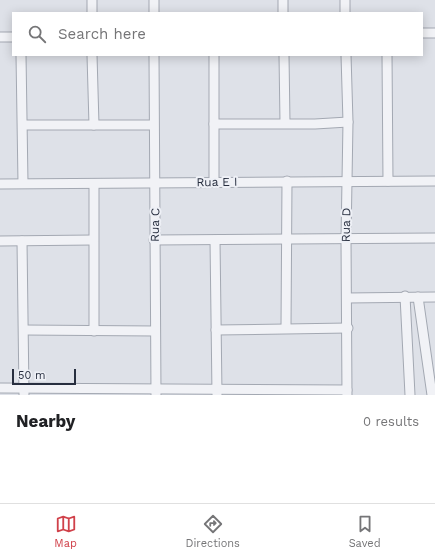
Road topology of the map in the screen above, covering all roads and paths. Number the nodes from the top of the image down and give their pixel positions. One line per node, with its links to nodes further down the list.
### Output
1 (92, 0): 5 (street)
2 (154, 0): 6 (street)
3 (283, 0): 7 (street)
4 (345, 0): 8 (street)
5 (92, 12)
6 (154, 12)
7 (283, 12)
8 (345, 12)
9 (423, 33): 10 (street)
10 (435, 33)
11 (0, 37): 12 (street)
12 (12, 37)
13 (21, 56): 23 (street)
14 (92, 56): 25 (street)
15 (154, 56): 24 (street, Rua C)
16 (214, 56): 22 (street)
17 (284, 56): 21 (street)
18 (346, 56): 20 (street, Rua D)
19 (387, 56): 29 (street)
20 (348, 122): 21 (street); 28 (street, Rua D)
21 (285, 123): 22 (street)
22 (214, 124): 26 (street)
23 (23, 125): 25 (street); 31 (street)
24 (153, 125): 25 (street); 32 (street, Rua C)
25 (94, 126)
26 (214, 181): 27 (street, Rua E I); 32 (street, Rua E I)
27 (287, 181): 28 (street, Rua E I); 40 (street)
28 (347, 181): 29 (street, Rua E I); 36 (street, Rua D)
29 (388, 181): 30 (street, Rua E I)
30 (435, 181)
31 (23, 183): 33 (street, Rua E I); 34 (street, Rua E I)
32 (156, 183): 34 (street, Rua E I); 38 (street, Rua C)
33 (0, 184)
34 (94, 184): 37 (street)
35 (435, 238): 36 (street)
36 (346, 239): 40 (street); 46 (street, Rua D)
37 (93, 240): 42 (street); 51 (street)
38 (154, 240): 39 (street); 52 (street, Rua C)
39 (215, 240): 40 (street); 50 (street)
40 (286, 240): 47 (street)
41 (0, 241): 42 (street)
42 (22, 241): 49 (street)
43 (405, 296): 44 (street); 46 (street); 62 (street)
44 (418, 297): 45 (street); 53 (street)
45 (435, 297)
46 (347, 298): 48 (street, Rua D)
47 (286, 327): 48 (street); 50 (street)
48 (348, 328): 59 (street, Rua D)
49 (24, 330): 51 (street); 55 (street)
50 (216, 330): 58 (street)
51 (94, 331): 52 (street)
52 (155, 331): 57 (street, Rua C)
53 (430, 345): 60 (street)
54 (0, 388): 55 (street)
55 (24, 392): 56 (street)
56 (62, 392): 57 (street)
57 (156, 392): 58 (street)
58 (217, 392): 61 (street)
59 (347, 392): 61 (street)
60 (433, 392)
61 (274, 393)
62 (410, 395)

